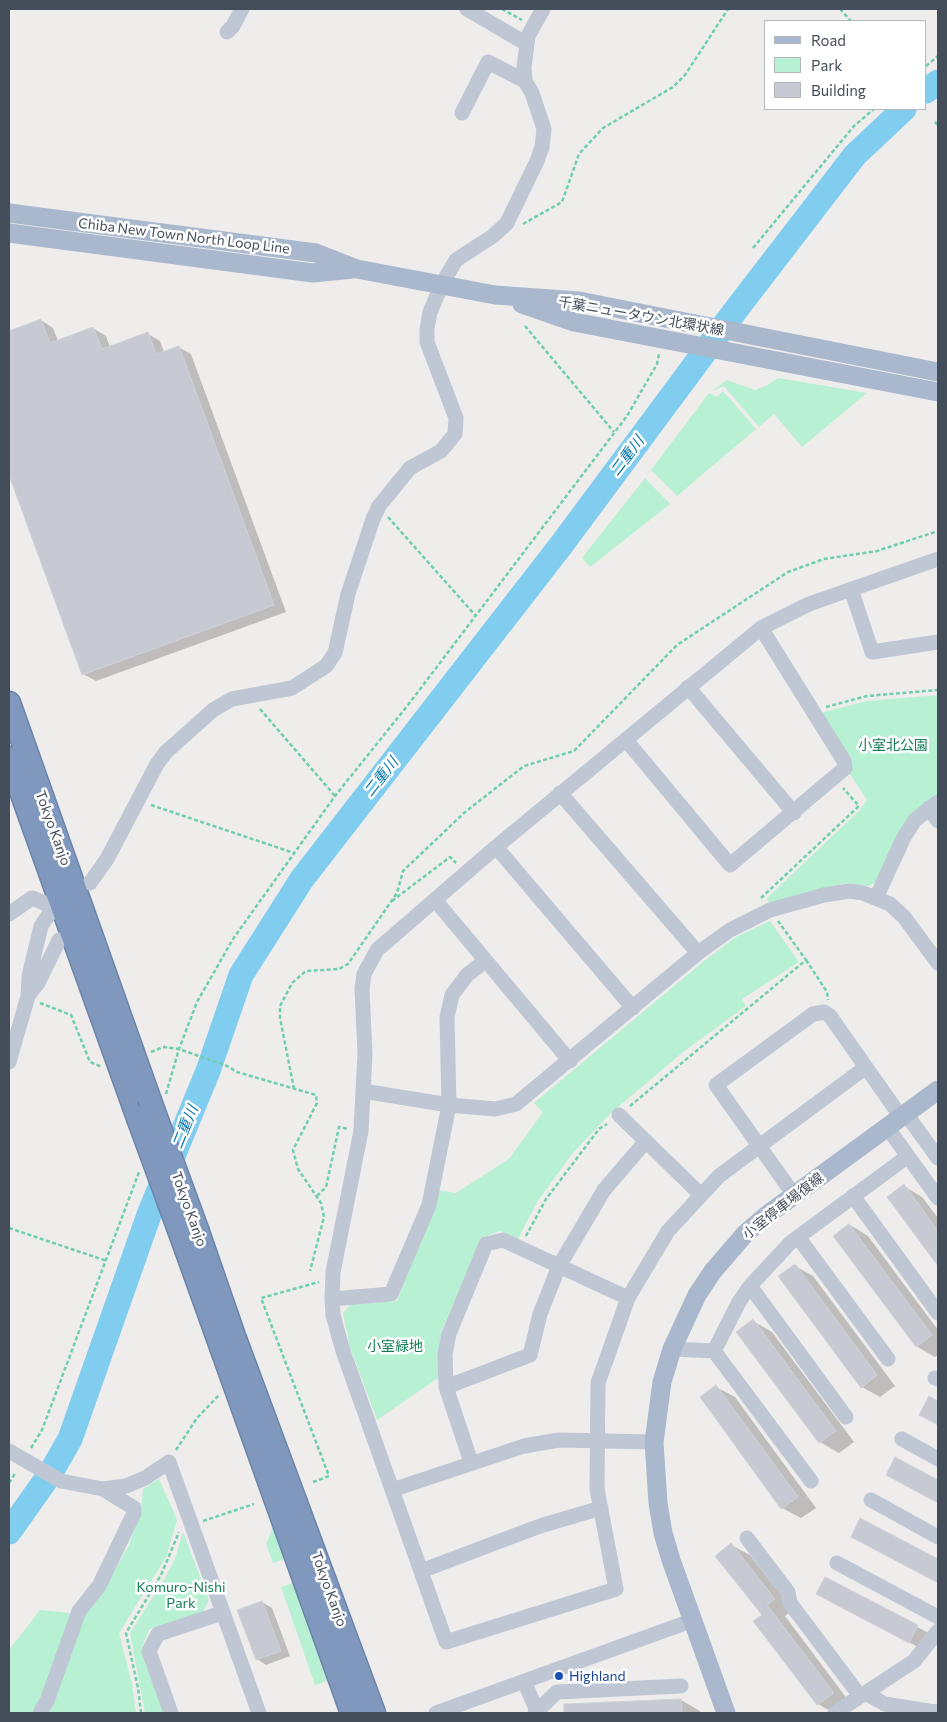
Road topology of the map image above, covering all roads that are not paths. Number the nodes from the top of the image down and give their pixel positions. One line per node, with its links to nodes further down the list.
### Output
1 (242, 9): 4 (street)
2 (467, 9): 5 (street)
3 (544, 9): 5 (street)
4 (227, 32)
5 (525, 43): 6 (street)
6 (525, 81): 7 (street); 11 (street)
7 (462, 113)
8 (9, 213): 10 (main road, Chiba New Town North Loop Line)
9 (9, 233): 10 (main road, Chiba New Town North Loop Line)
10 (357, 269): 11 (main road, Chiba New Town North Loop Line)
11 (442, 284): 12 (main road, Chiba New Town North Loop Line); 27 (street)
12 (495, 294): 13 (main road, 千葉ニュータウン北環状線); 14 (main road, 千葉ニュータウン北環状線)
13 (938, 372)
14 (938, 392)
15 (938, 559): 16 (street)
16 (851, 588): 17 (street); 18 (street)
17 (762, 628): 19 (street); 25 (street)
18 (938, 642)
19 (688, 687): 21 (street); 25 (street)
20 (9, 703): 93 (highway, Tokyo Kanjo, bridge)
21 (626, 740): 23 (street); 25 (street)
22 (9, 758): 30 (highway, Tokyo Kanjo)
23 (560, 793): 26 (street); 33 (street)
24 (935, 810): 28 (street)
25 (794, 813)
26 (496, 847): 29 (street); 37 (street)
27 (90, 883)
28 (876, 898): 33 (street); 35 (street)
29 (435, 900): 34 (street); 42 (street)
30 (58, 906): 31 (street); 36 (street); 92 (highway, Tokyo Kanjo, bridge)
31 (9, 914)
32 (59, 940): 36 (street)
33 (698, 953): 37 (street)
34 (485, 961): 39 (street); 43 (street)
35 (938, 963)
36 (27, 998): 38 (street)
37 (633, 1008): 39 (street)
38 (9, 1058)
39 (570, 1061): 43 (street)
40 (866, 1067): 45 (street); 47 (street); 47 (street)
41 (938, 1090): 45 (main road, 小室停車場復線)
42 (363, 1091): 43 (street); 58 (street)
43 (449, 1105): 58 (street)
44 (619, 1115): 46 (street)
45 (898, 1119): 48 (street); 49 (street); 51 (main road, 小室停車場復線)
46 (646, 1141): 50 (street); 55 (street)
47 (758, 1145): 50 (street); 51 (street)
48 (908, 1156): 52 (street); 53 (street)
49 (938, 1158)
50 (700, 1194): 57 (street)
51 (794, 1196): 60 (main road, 小室停車場復線)
52 (853, 1196): 54 (street); 59 (street)
53 (938, 1198)
54 (798, 1237): 56 (street); 62 (street)
55 (559, 1266): 57 (street); 63 (street); 63 (street)
56 (750, 1286): 61 (street); 64 (street)
57 (628, 1298): 66 (street)
58 (332, 1299): 73 (street)
59 (938, 1313)
60 (672, 1349): 61 (street); 67 (main road, 小室停車場復線)
61 (714, 1351): 71 (street)
62 (888, 1359)
63 (446, 1387): 70 (street)
64 (846, 1417)
65 (902, 1439): 69 (street)
66 (596, 1440): 67 (street); 70 (street); 75 (street)
67 (654, 1442): 82 (main road, 小室停車場復線)
68 (9, 1451): 72 (street)
69 (938, 1459)
70 (471, 1462): 73 (street)
71 (811, 1481)
72 (103, 1489): 80 (street); 89 (street)
73 (392, 1490): 79 (street)
74 (871, 1500): 76 (street)
75 (601, 1508): 79 (street); 79 (street)
76 (938, 1537)
77 (747, 1538): 86 (street)
78 (837, 1562): 81 (street)
79 (421, 1571)
80 (222, 1613): 90 (street); 91 (street)
81 (938, 1617)
82 (691, 1621): 84 (street); 95 (main road, 小室停車場復線)
83 (938, 1631): 86 (street)
84 (524, 1681): 88 (street); 94 (street)
85 (681, 1686): 88 (street)
86 (863, 1695): 87 (street); 96 (street)
87 (938, 1711)
88 (536, 1712)
89 (40, 1713)
90 (171, 1713)
91 (259, 1713)
92 (352, 1713)
93 (374, 1713)
94 (436, 1713)
95 (726, 1713)
96 (835, 1713)

